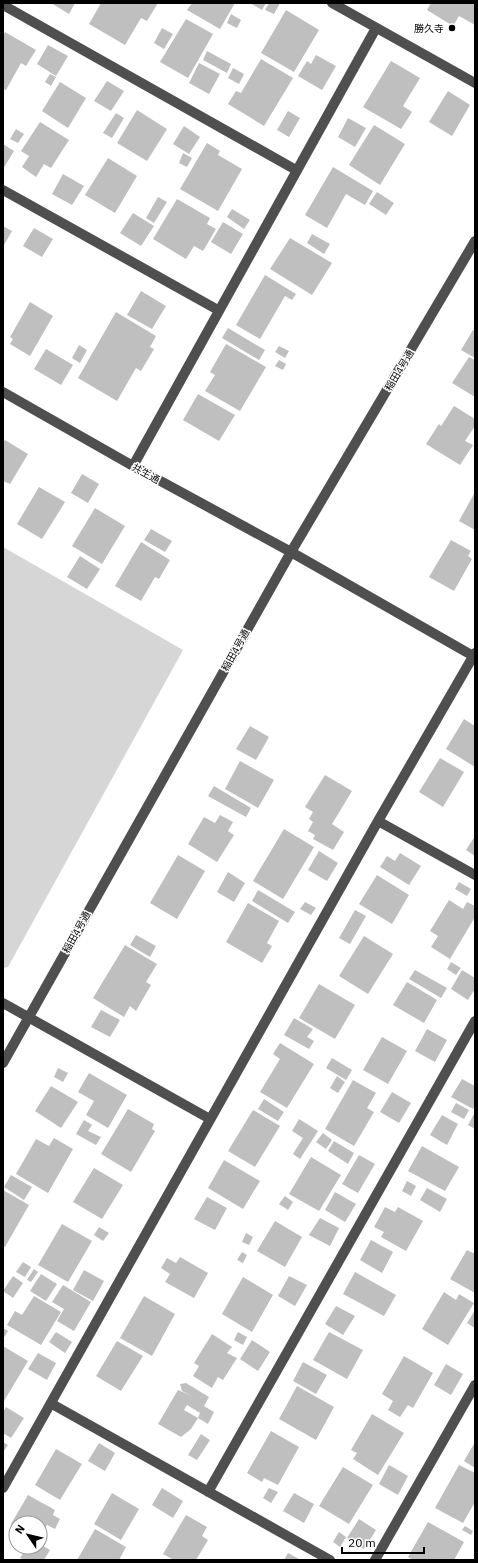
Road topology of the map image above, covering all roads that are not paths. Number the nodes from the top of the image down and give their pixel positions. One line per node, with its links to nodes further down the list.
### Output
1 (332, 3): 3 (street)
2 (3, 5): 5 (street)
3 (376, 28): 4 (street); 5 (street)
4 (475, 83)
5 (296, 170): 8 (street)
6 (3, 190): 8 (street)
7 (475, 241): 11 (street, 稲田4号通)
8 (218, 310): 10 (street)
9 (3, 392): 10 (street, 共生通)
10 (133, 466): 11 (street, 共生通)
11 (291, 552): 12 (street, 共生通); 16 (street, 稲田4号通)
12 (474, 655): 13 (street)
13 (378, 821): 14 (street); 19 (street)
14 (475, 875)
15 (3, 1003): 16 (street)
16 (29, 1018): 18 (street, 稲田4号通); 19 (street)
17 (475, 1021): 23 (street)
18 (3, 1063)
19 (210, 1119): 21 (street)
20 (475, 1385): 25 (street)
21 (52, 1404): 22 (street); 23 (street)
22 (3, 1488)
23 (208, 1492): 24 (street)
24 (330, 1560)
25 (375, 1560)

